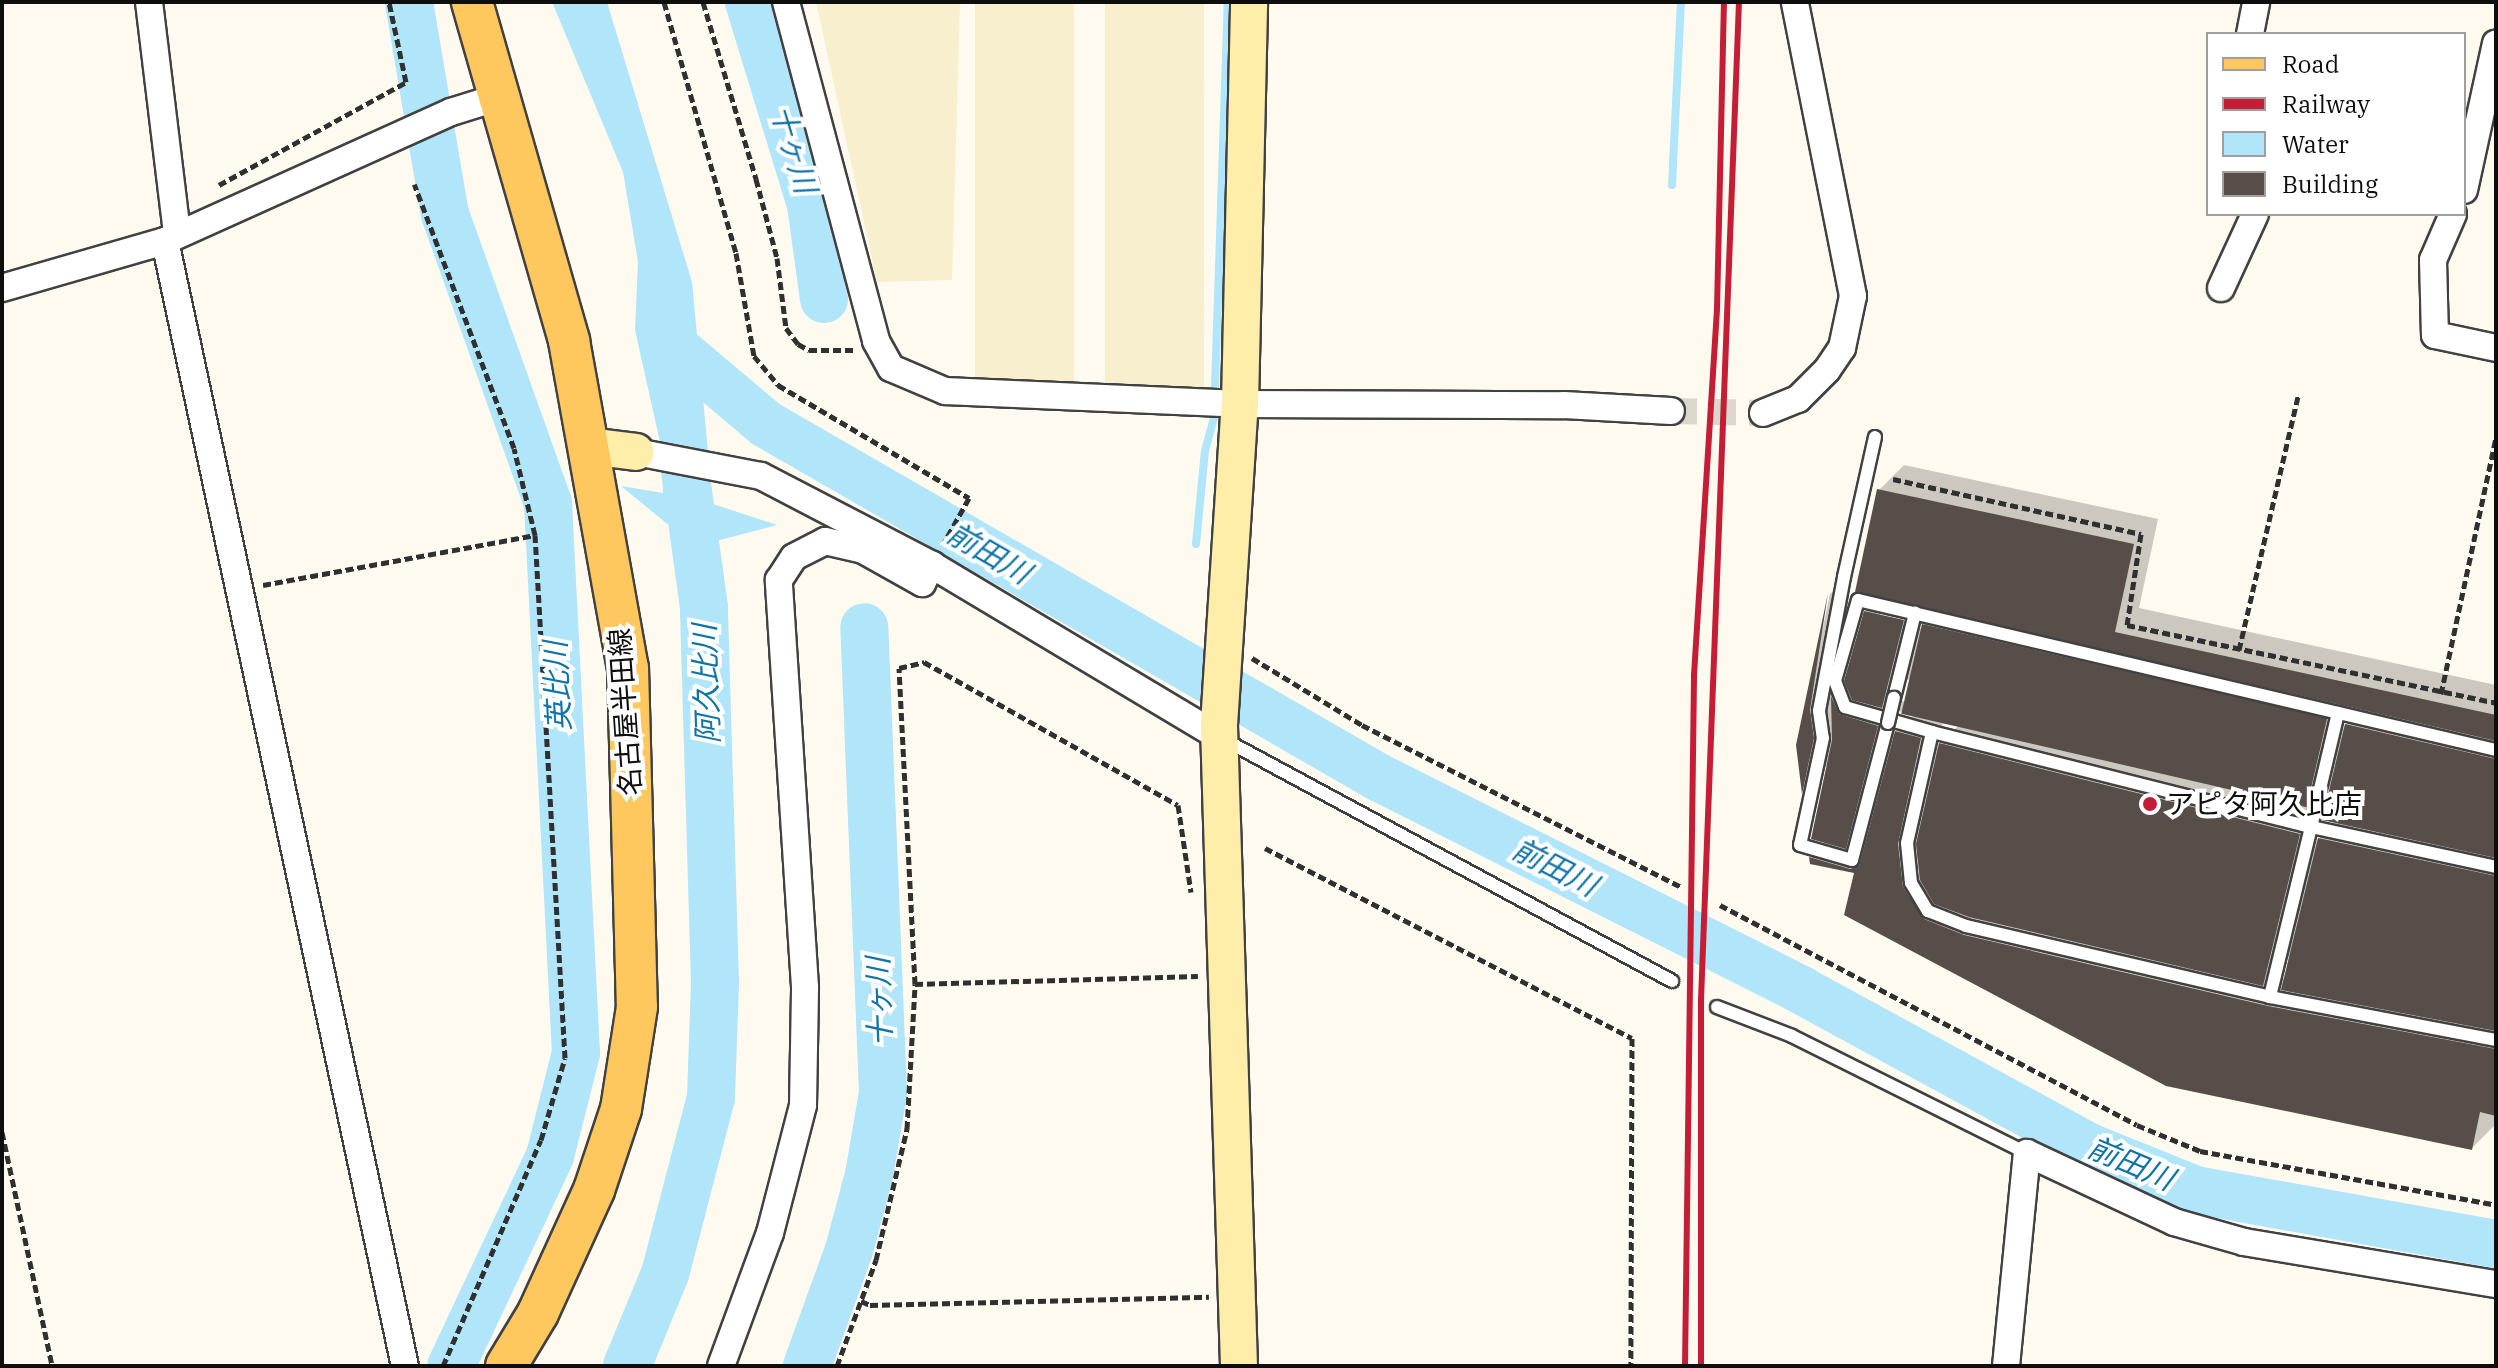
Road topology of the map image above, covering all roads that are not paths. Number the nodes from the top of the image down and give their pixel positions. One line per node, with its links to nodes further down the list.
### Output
1 (149, 2): 14 (street)
2 (472, 2): 10 (main road, 名古屋半田線)
3 (786, 2): 18 (street)
4 (1249, 2): 18 (street)
5 (1795, 2): 20 (street)
6 (2256, 2): 7 (street)
7 (2250, 32)
8 (2496, 43): 9 (street)
9 (2474, 74): 11 (street)
10 (496, 98): 14 (street); 22 (main road, 名古屋半田線)
11 (2466, 167)
12 (2254, 216): 16 (street)
13 (2452, 216): 17 (street)
14 (171, 238): 15 (street); 38 (street)
15 (2, 288)
16 (2221, 288)
17 (2496, 348)
18 (1240, 404): 19 (street); 27 (street)
19 (1671, 411)
20 (1763, 413)
21 (1875, 437): 25 (lane, bridge)
22 (589, 446): 23 (street); 39 (main road, 名古屋半田線)
23 (636, 452): 24 (street)
24 (932, 565): 27 (street); 40 (street)
25 (1915, 613): 26 (lane); 28 (lane)
26 (2338, 713): 29 (lane); 30 (lane)
27 (1219, 731): 32 (lane); 41 (street)
28 (1932, 732): 30 (lane); 33 (lane)
29 (2496, 750)
30 (2311, 827): 31 (lane); 33 (lane)
31 (2496, 867)
32 (1672, 981)
33 (2270, 997): 35 (lane)
34 (1717, 1007): 36 (lane)
35 (2496, 1040)
36 (2027, 1153): 37 (street); 42 (street)
37 (2496, 1284)
38 (405, 1366)
39 (506, 1366)
40 (721, 1366)
41 (1239, 1366)
42 (2006, 1366)

